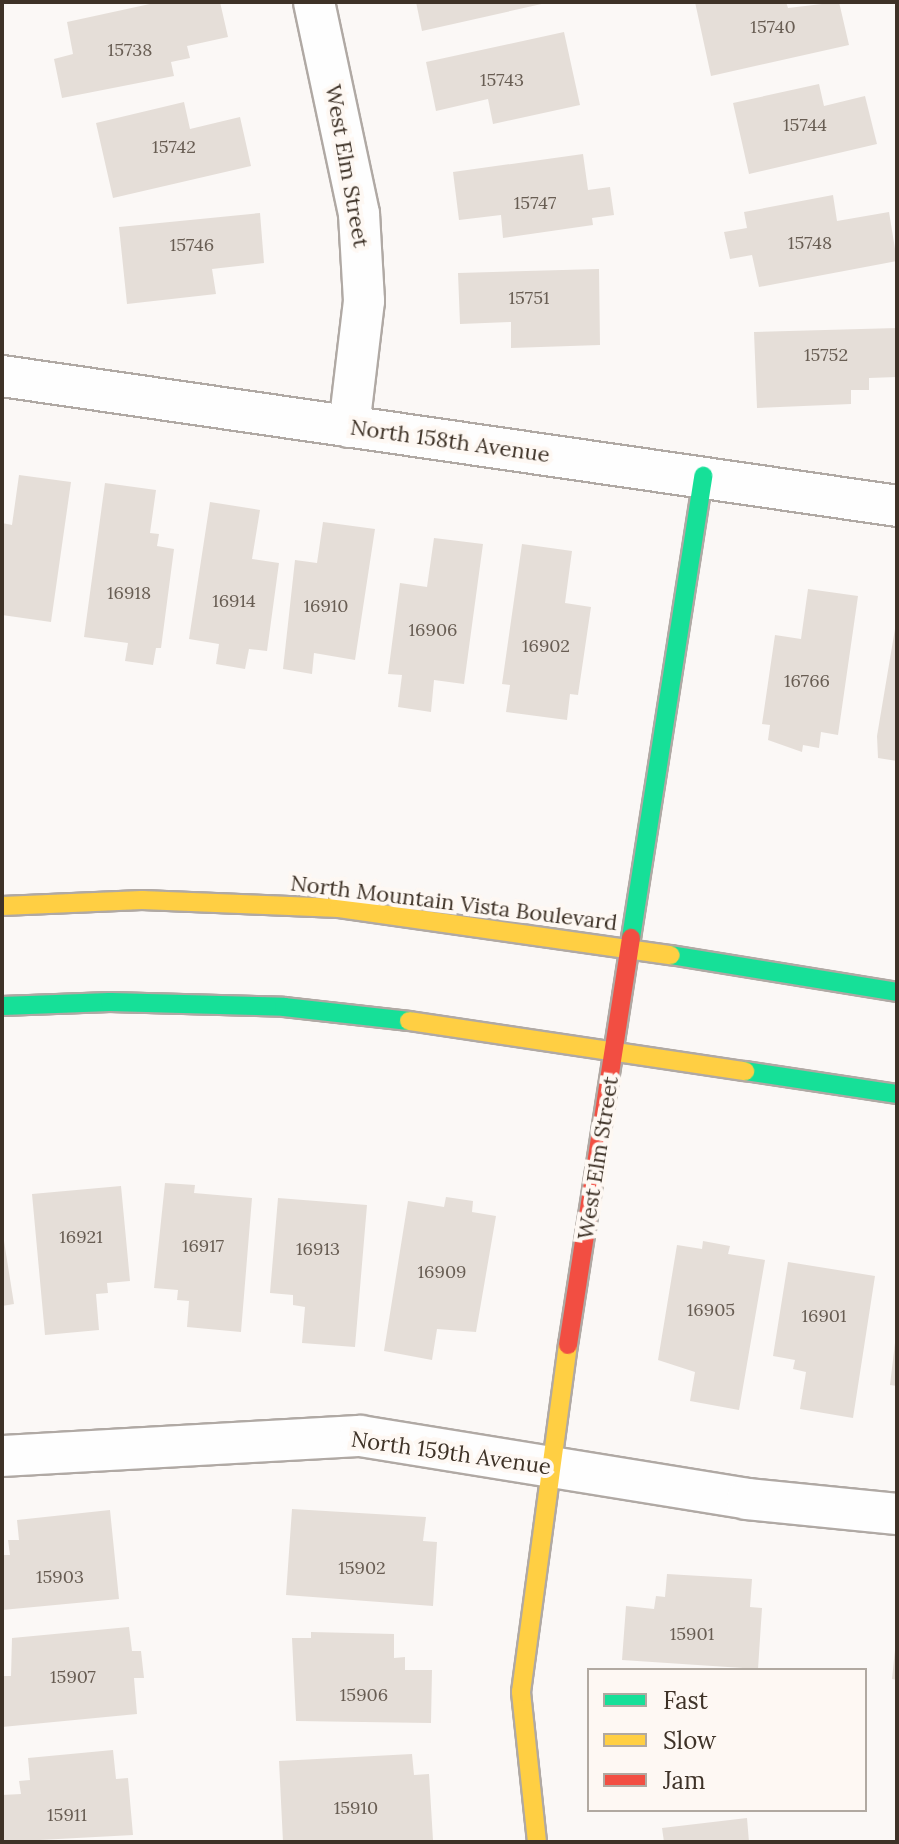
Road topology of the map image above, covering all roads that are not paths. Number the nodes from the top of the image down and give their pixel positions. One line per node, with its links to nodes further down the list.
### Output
1 (314, 2): 3 (street, West Elm Street)
2 (2, 376): 3 (street, North 158th Avenue)
3 (349, 427): 4 (street, North 158th Avenue)
4 (703, 476): 5 (street, North 158th Avenue); 7 (street, West Elm Street)
5 (897, 506)
6 (2, 906): 7 (street, North Mountain Vista Boulevard)
7 (633, 949): 8 (street, North Mountain Vista Boulevard); 10 (street, West Elm Street)
8 (897, 992)
9 (2, 1006): 10 (street)
10 (615, 1052): 11 (street); 13 (street, West Elm Street)
11 (897, 1094)
12 (2, 1456): 13 (street, North 159th Avenue)
13 (549, 1466): 14 (street, North 159th Avenue); 15 (street, West Elm Street)
14 (897, 1514)
15 (537, 1842)

